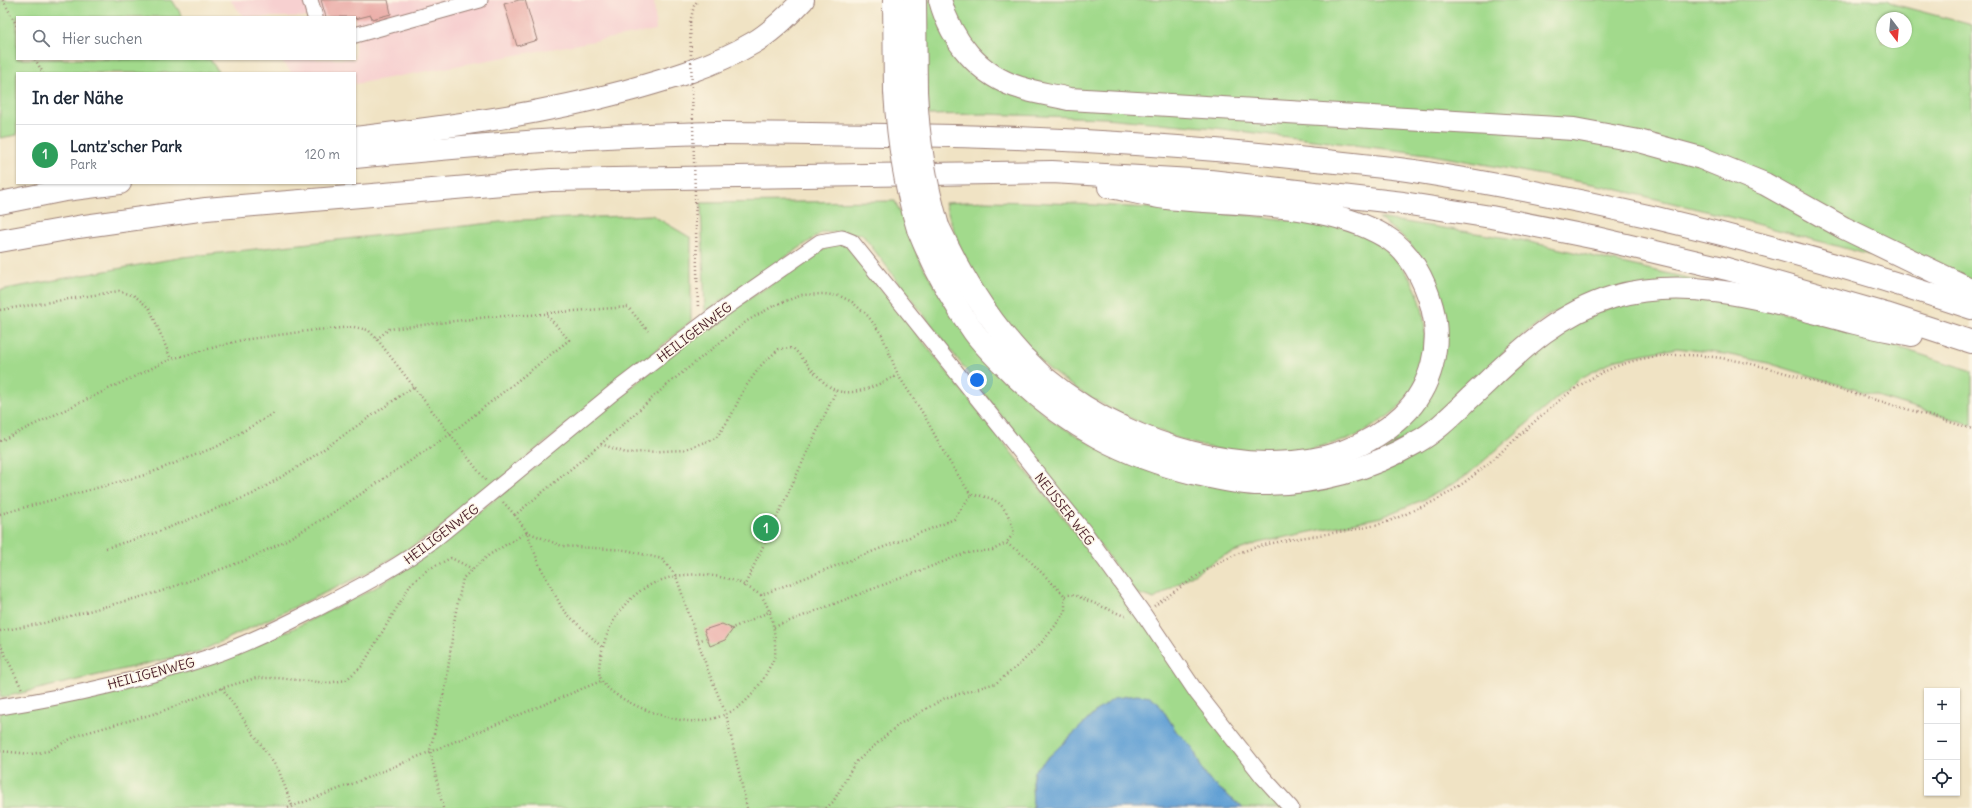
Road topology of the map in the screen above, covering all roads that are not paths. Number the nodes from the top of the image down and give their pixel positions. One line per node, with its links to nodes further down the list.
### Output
1 (310, 0): 7 (lane)
2 (480, 0): 8 (lane)
3 (803, 0): 10 (highway)
4 (894, 0): 9 (highway)
5 (915, 0): 9 (highway)
6 (940, 0): 18 (highway)
7 (315, 16)
8 (356, 35)
9 (905, 91): 15 (highway, bridge)
10 (356, 138)
11 (356, 157): 19 (highway)
12 (1052, 172): 15 (highway); 16 (highway); 20 (highway)
13 (112, 184): 14 (highway)
14 (0, 203)
15 (928, 228): 20 (highway)
16 (0, 241)
17 (820, 242): 21 (lane, HEILIGENWEG); 22 (lane, NEUSSER WEG)
18 (1972, 290)
19 (1972, 308)
20 (1972, 342)
21 (0, 706)
22 (1291, 808)

